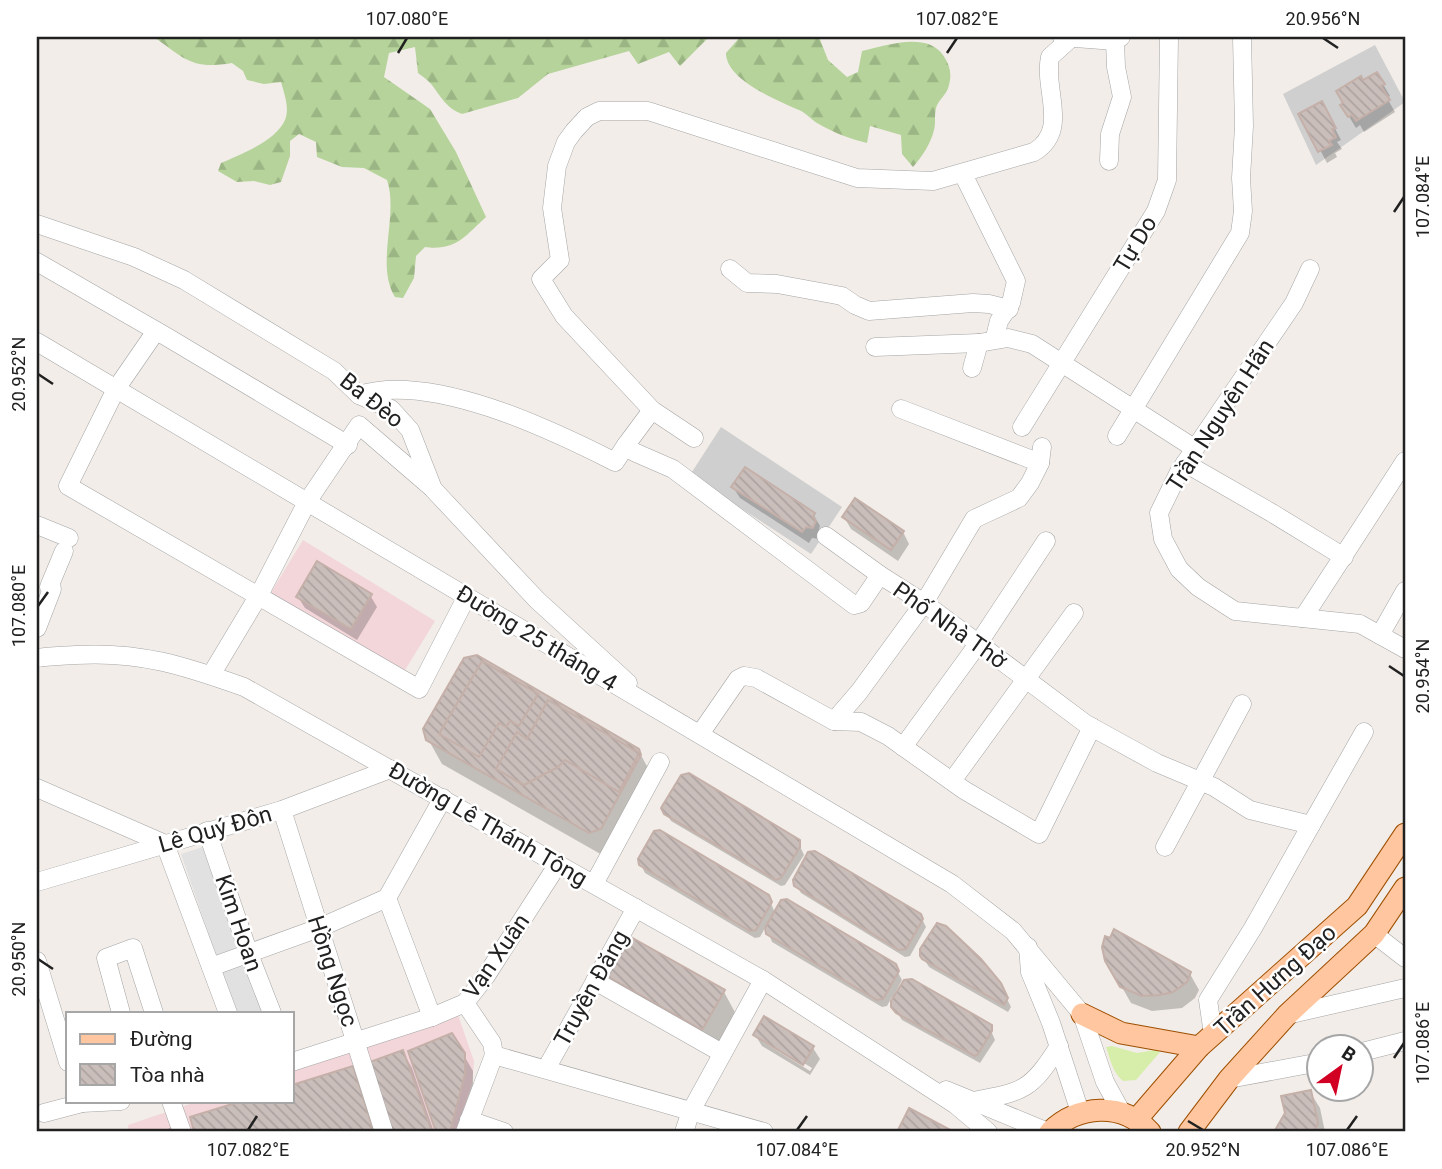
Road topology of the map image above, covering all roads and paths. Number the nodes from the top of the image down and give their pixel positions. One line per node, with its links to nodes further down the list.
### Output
1 (1169, 37): 17 (street, Tự Do)
2 (1242, 37): 21 (street)
3 (1066, 38): 4 (street); 6 (street)
4 (1118, 39): 5 (street)
5 (1109, 161)
6 (963, 174): 11 (street); 23 (street)
7 (37, 224): 20 (street, Ba Đèo)
8 (37, 262): 12 (street)
9 (730, 269): 11 (street)
10 (1310, 269): 29 (street, Trần Nguyên Hãn)
11 (1009, 309): 13 (street)
12 (156, 331): 19 (street); 27 (street)
13 (997, 339): 15 (street); 17 (street)
14 (37, 342): 19 (street, Đường 25 tháng 4)
15 (979, 343): 16 (street); 18 (street)
16 (875, 347)
17 (1061, 364): 21 (street); 24 (street, Tự Do)
18 (972, 368)
19 (116, 389): 32 (street, Đường 25 tháng 4); 39 (street)
20 (359, 395): 28 (street); 31 (street, Ba Đèo)
21 (1135, 408): 25 (street); 29 (street)
22 (901, 409): 41 (street)
23 (652, 410): 26 (street); 28 (street)
24 (1022, 427)
25 (1117, 436)
26 (694, 438)
27 (348, 445): 31 (street); 32 (street)
28 (626, 445): 37 (street, Phố Nhà Thờ)
29 (1189, 456): 36 (street); 43 (street, Trần Nguyên Hãn)
30 (1405, 461): 36 (street)
31 (433, 489): 52 (street, Ba Đèo)
32 (307, 502): 39 (street); 40 (street, Đường 25 tháng 4)
33 (37, 526): 44 (street)
34 (826, 537): 37 (street)
35 (1046, 541): 46 (street)
36 (1344, 557): 43 (street)
37 (880, 575): 41 (street, Phố Nhà Thờ)
38 (1405, 591): 45 (street)
39 (258, 595): 40 (street); 49 (street)
40 (467, 596): 52 (street, Đường 25 tháng 4)
41 (924, 603): 46 (street, Phố Nhà Thờ); 53 (street)
42 (1074, 613): 50 (street)
43 (1304, 618): 45 (street, Trần Nguyên Hãn)
44 (37, 628)
45 (1380, 635): 47 (street, Trần Nguyên Hãn)
46 (978, 643): 50 (street, Phố Nhà Thờ); 57 (street)
47 (1405, 649)
48 (38, 657): 49 (street, Đường Lê Thánh Tông)
49 (211, 676): 59 (street, Đường Lê Thánh Tông)
50 (1025, 679): 54 (street, Phố Nhà Thờ); 60 (street)
51 (1242, 704): 61 (street)
52 (654, 707): 56 (street, Đường 25 tháng 4)
53 (834, 721): 56 (street); 57 (street)
54 (1091, 727): 60 (street); 61 (street, Phố Nhà Thờ)
55 (1364, 732): 65 (street)
56 (699, 734): 78 (street, Đường 25 tháng 4)
57 (903, 747): 60 (street)
58 (660, 762): 72 (street)
59 (390, 769): 63 (street, Đường Lê Thánh Tông); 64 (street, Lê Quý Đôn)
60 (951, 781)
61 (1200, 782): 65 (street, Phố Nhà Thờ); 69 (street)
62 (37, 788): 68 (street)
63 (443, 798): 70 (street, Đường Lê Thánh Tông); 74 (street)
64 (282, 810): 66 (street, Lê Quý Đôn); 76 (street, Hồng Ngọc)
65 (1311, 825): 94 (street)
66 (207, 831): 68 (street, Lê Quý Đôn); 79 (street, Kim Hoan)
67 (1405, 834): 94 (main road, Trần Hưng Đạo)
68 (164, 844): 71 (street, Lê Quý Đôn); 82 (street, Kim Hoan)
69 (1164, 847)
70 (558, 863): 72 (street, Đường Lê Thánh Tông); 86 (street, Vạn Xuân)
71 (37, 882)
72 (594, 884): 75 (street, Đường Lê Thánh Tông)
73 (1405, 888): 77 (main road, Trần Hưng Đạo)
74 (387, 898): 76 (street); 93 (street)
75 (636, 908): 83 (street, Đường Lê Thánh Tông); 84 (street, Truyền Đăng)
76 (319, 928): 79 (street); 96 (street, Hồng Ngọc)
77 (1374, 934): 80 (street); 92 (main road, Trần Hưng Đạo)
78 (1028, 947): 91 (street, Đường 25 tháng 4); 97 (street)
79 (249, 954): 82 (street); 90 (street, Kim Hoan)
80 (1405, 958)
81 (37, 961): 100 (street)
82 (211, 967): 89 (street, Kim Hoan)
83 (763, 980): 99 (street); 105 (street, Đường Lê Thánh Tông)
84 (595, 981): 99 (street); 104 (street, Truyền Đăng)
85 (1405, 988): 92 (street)
86 (465, 1003): 93 (street, Vạn Xuân); 101 (street)
87 (121, 1012): 88 (street)
88 (154, 1012)
89 (228, 1012)
90 (272, 1012)
91 (1082, 1014): 94 (main road); 113 (street, Đường 25 tháng 4)
92 (1287, 1015): 106 (main road, Trần Hưng Đạo)
93 (432, 1017): 96 (street, Vạn Xuân)
94 (1206, 1041): 113 (main road, Trần Hưng Đạo)
95 (1405, 1041): 98 (street)
96 (355, 1043): 102 (street, Vạn Xuân); 116 (street, Hồng Ngọc)
97 (1059, 1046): 107 (street); 111 (street)
98 (1376, 1048)
99 (722, 1054): 110 (street)
100 (66, 1055)
101 (494, 1055): 104 (street); 114 (street)
102 (294, 1061)
103 (1306, 1065): 106 (street)
104 (546, 1069): 110 (street)
105 (910, 1077): 107 (street, Đường Lê Thánh Tông); 120 (street, Đường Lê Thánh Tông)
106 (1229, 1079): 122 (main road, Trần Hưng Đạo)
107 (973, 1101): 121 (street, Đường Lê Thánh Tông)
108 (82, 1102): 112 (street)
109 (170, 1102): 115 (street)
110 (691, 1111): 118 (street); 119 (street)
111 (1080, 1112): 113 (main road); 121 (main road)
112 (44, 1113)
113 (1136, 1122)
114 (467, 1126): 117 (street)
115 (182, 1132)
116 (384, 1132)
117 (504, 1132)
118 (684, 1132)
119 (764, 1132)
120 (988, 1132)
121 (1049, 1132)
122 (1189, 1132)

